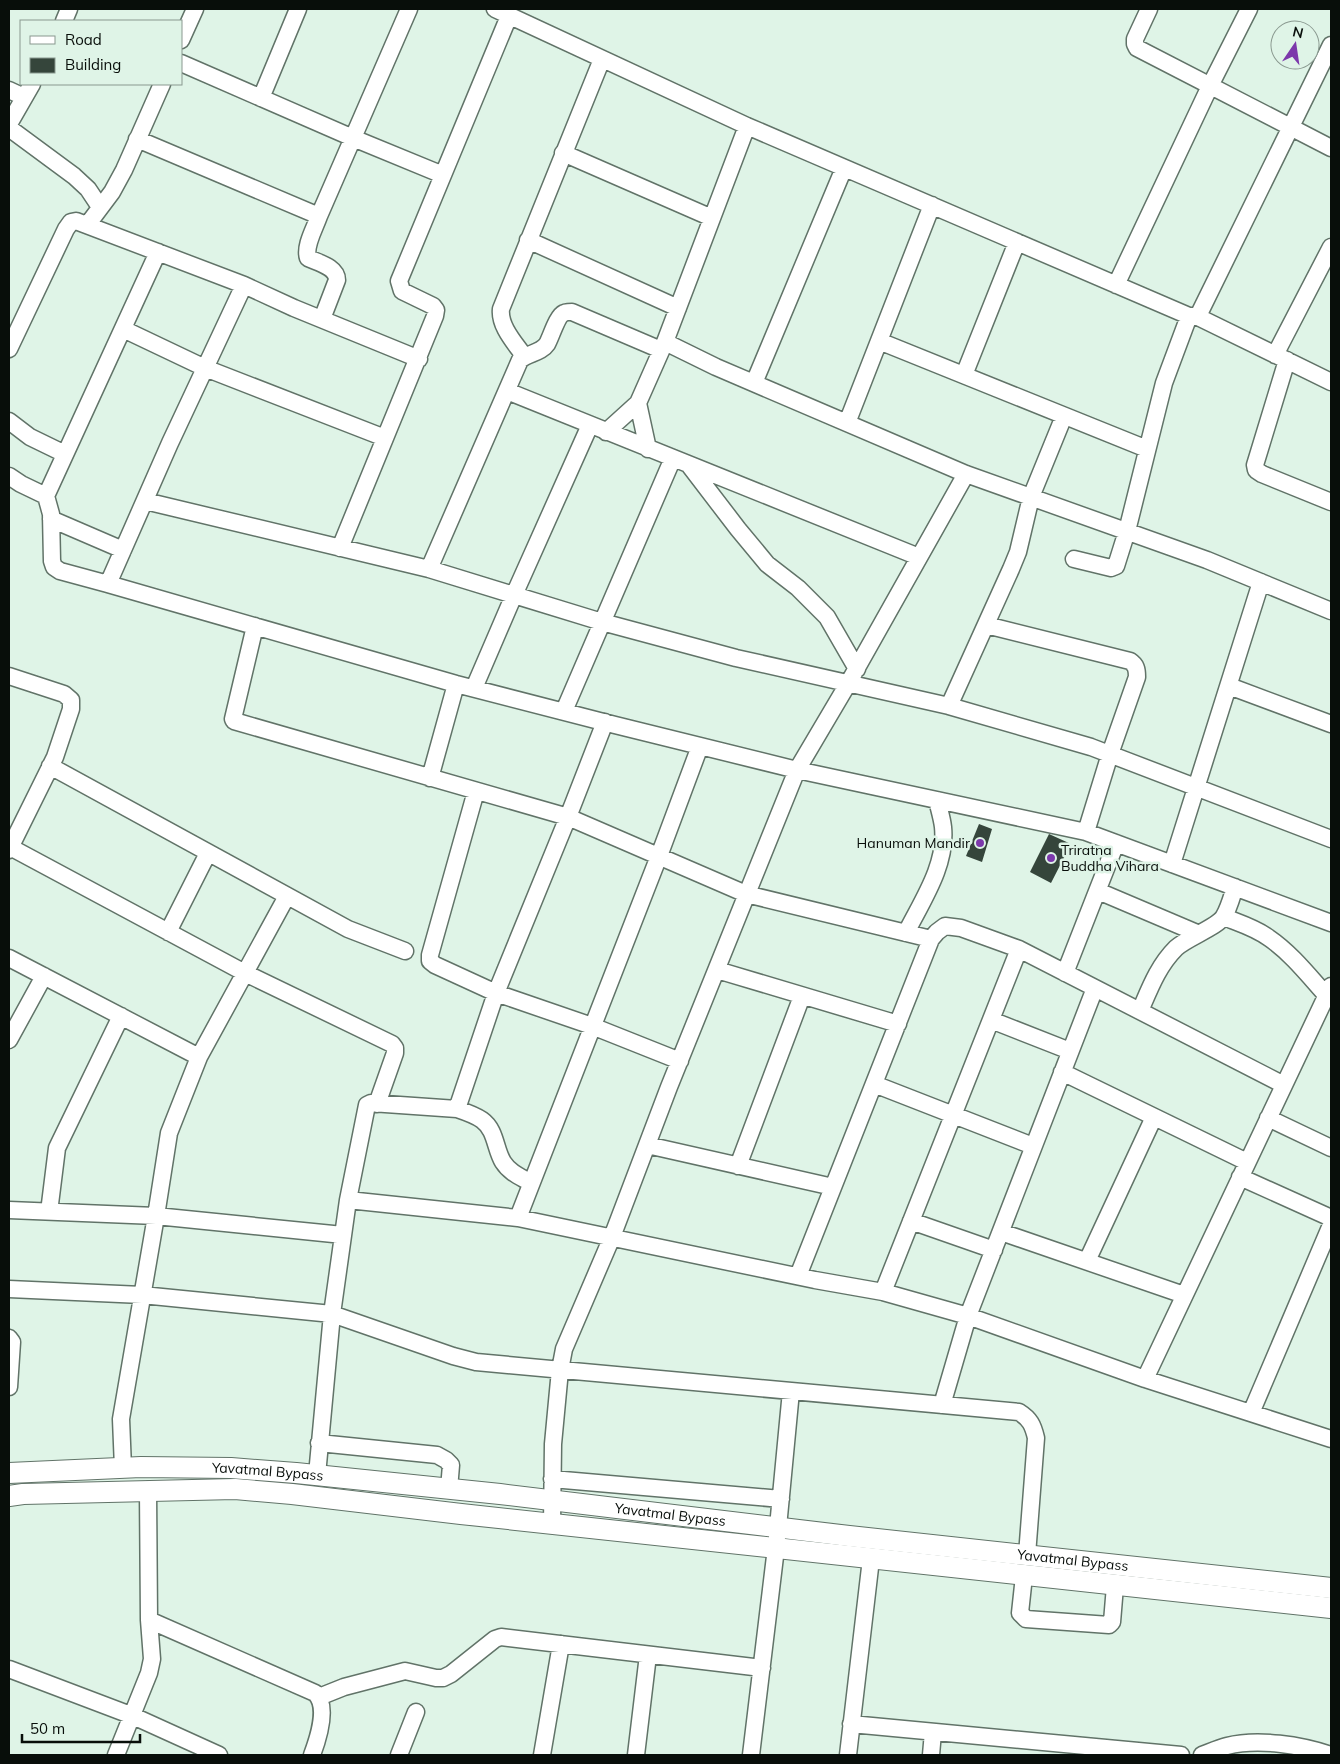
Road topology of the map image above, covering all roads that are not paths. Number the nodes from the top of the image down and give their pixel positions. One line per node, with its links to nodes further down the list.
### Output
1 (195, 9): 7 (street)
2 (298, 9): 15 (street)
3 (409, 9): 20 (street)
4 (1149, 9): 12 (street)
5 (1249, 9): 12 (street)
6 (502, 12): 9 (street); 25 (street)
7 (182, 38)
8 (1331, 45): 19 (street)
9 (602, 59): 17 (street); 23 (street)
10 (182, 63): 15 (street)
11 (162, 85): 21 (street)
12 (1210, 86): 19 (street); 36 (street)
13 (9, 90): 14 (street)
14 (28, 90): 16 (street)
15 (261, 98): 20 (street)
16 (9, 124)
17 (747, 126): 24 (street); 29 (street)
18 (9, 128): 27 (street)
19 (1290, 128): 22 (street); 38 (street)
20 (354, 138): 25 (street); 28 (street)
21 (137, 139): 27 (street); 28 (street)
22 (1331, 148)
23 (564, 153): 29 (street); 31 (street)
24 (844, 168): 26 (street); 50 (street)
25 (443, 175): 46 (street)
26 (932, 205): 32 (street); 41 (street)
27 (100, 207): 30 (street)
28 (319, 216): 39 (street)
29 (712, 218): 37 (street)
30 (88, 224): 34 (street); 43 (street)
31 (528, 240): 37 (street); 44 (street)
32 (1017, 242): 36 (street); 48 (street)
33 (1331, 247): 45 (street)
34 (158, 252): 35 (street); 40 (street)
35 (244, 285): 39 (street); 47 (street)
36 (1116, 285): 38 (street)
37 (678, 308): 42 (street)
38 (1192, 316): 45 (street); 60 (street)
39 (322, 319): 46 (street)
40 (123, 329): 47 (street); 61 (street)
41 (879, 341): 48 (street); 54 (street)
42 (663, 346): 44 (street); 50 (street); 52 (street)
43 (9, 349)
44 (524, 356): 51 (street)
45 (1281, 357): 49 (street); 69 (street)
46 (419, 359): 58 (street)
47 (205, 368): 58 (street); 68 (street)
48 (964, 375): 53 (street)
49 (1331, 382)
50 (754, 383): 54 (street)
51 (507, 391): 55 (street); 76 (street)
52 (638, 403): 57 (street); 59 (street)
53 (1064, 416): 60 (street); 67 (street)
54 (847, 423): 64 (street)
55 (590, 425): 57 (street); 79 (street)
56 (10, 426): 61 (street)
57 (606, 432): 59 (street)
58 (385, 438): 72 (street)
59 (648, 449): 62 (street)
60 (1147, 449): 71 (street)
61 (66, 454): 66 (street)
62 (673, 458): 63 (street); 81 (street)
63 (689, 465): 74 (street); 85 (street)
64 (966, 474): 67 (street); 74 (street)
65 (9, 476): 66 (street)
66 (46, 496): 70 (street)
67 (1031, 497): 71 (street); 82 (street)
68 (145, 501): 72 (street); 73 (street)
69 (1331, 502)
70 (51, 520): 73 (street); 78 (street)
71 (1127, 531): 75 (street); 77 (street)
72 (340, 548): 76 (street)
73 (123, 550): 78 (street)
74 (918, 557): 85 (street)
75 (1074, 559)
76 (429, 569): 79 (street)
77 (1261, 582): 80 (street); 87 (street)
78 (108, 584): 83 (street)
79 (514, 595): 81 (street); 88 (street)
80 (1331, 611)
81 (602, 622): 85 (street); 90 (street)
82 (986, 625): 89 (street); 94 (street)
83 (256, 626): 86 (street); 97 (street)
84 (9, 676): 95 (street)
85 (853, 676): 89 (street); 96 (street)
86 (456, 684): 88 (street); 97 (street)
87 (1229, 686): 92 (street); 98 (street)
88 (474, 688): 90 (street)
89 (949, 706): 94 (street)
90 (564, 711): 91 (street)
91 (605, 722): 93 (street); 101 (street)
92 (1331, 724)
93 (700, 746): 96 (street); 107 (street)
94 (1110, 754): 98 (street); 102 (street)
95 (50, 766): 105 (street); 106 (street)
96 (797, 770): 100 (street); 111 (street)
97 (430, 778): 99 (street)
98 (1197, 788): 103 (street); 108 (street)
99 (476, 791): 101 (street); 128 (street)
100 (937, 800): 102 (street); 116 (street)
101 (568, 817): 107 (street); 128 (street)
102 (1086, 832): 104 (street)
103 (1331, 839)
104 (1116, 843): 108 (street); 110 (street)
105 (10, 848): 115 (street)
106 (208, 853): 112 (street); 115 (street)
107 (659, 856): 111 (street); 134 (street)
108 (1172, 864): 109 (street)
109 (1235, 887): 113 (street); 114 (street)
110 (1098, 891): 117 (street); 123 (street)
111 (746, 894): 116 (street); 122 (street)
112 (287, 896): 120 (street); 124 (street)
113 (1224, 917): 117 (street); 127 (street)
114 (1331, 923)
115 (168, 932): 124 (street)
116 (906, 933): 118 (street)
117 (1197, 933): 130 (street)
118 (931, 939): 119 (street); 133 (street)
119 (1019, 949): 123 (street); 132 (street)
120 (405, 952)
121 (9, 958): 125 (street)
122 (717, 970): 129 (street); 138 (street)
123 (1065, 972): 126 (street)
124 (245, 973): 137 (street); 142 (street)
125 (44, 976): 131 (street); 135 (street)
126 (1094, 988): 130 (street); 136 (street)
127 (1329, 991): 141 (street)
128 (496, 993): 134 (street); 143 (street)
129 (802, 996): 133 (street); 151 (street)
130 (1140, 1011): 141 (street)
131 (121, 1016): 137 (street); 157 (street)
132 (991, 1020): 136 (street); 144 (street)
133 (898, 1024): 140 (street)
134 (592, 1026): 138 (street); 153 (street)
135 (9, 1040)
136 (1070, 1051): 139 (street)
137 (199, 1057): 158 (street)
138 (680, 1061): 147 (street)
139 (1062, 1072): 145 (street); 148 (street)
140 (874, 1084): 144 (street); 154 (street)
141 (1284, 1085): 146 (street)
142 (377, 1104): 143 (street); 155 (street)
143 (457, 1109): 153 (street)
144 (954, 1114): 148 (street); 161 (street)
145 (1154, 1117): 150 (street); 167 (street)
146 (1268, 1118): 149 (street); 150 (street)
147 (647, 1146): 151 (street); 165 (street)
148 (1034, 1146): 163 (street)
149 (1331, 1148)
150 (1248, 1162): 152 (street)
151 (738, 1166): 154 (street)
152 (1240, 1178): 160 (street); 172 (street)
153 (531, 1182): 159 (street)
154 (833, 1187): 168 (street)
155 (348, 1200): 159 (street); 164 (street)
156 (9, 1210): 157 (street)
157 (49, 1212): 158 (street)
158 (156, 1216): 164 (street); 171 (street)
159 (518, 1218): 165 (street)
160 (1331, 1218)
161 (912, 1220): 166 (street); 170 (street)
162 (1331, 1225): 181 (street)
163 (1000, 1232): 166 (street); 167 (street)
164 (343, 1235): 173 (street)
165 (612, 1237): 168 (street); 176 (street)
166 (994, 1250): 174 (street)
167 (1087, 1262): 172 (street)
168 (798, 1276): 170 (street)
169 (9, 1289): 171 (street)
170 (883, 1292): 174 (street)
171 (142, 1295): 173 (street); 184 (street)
172 (1184, 1295): 177 (street)
173 (332, 1314): 176 (street); 183 (street)
174 (968, 1316): 177 (street); 180 (street)
175 (9, 1338): 178 (street)
176 (560, 1370): 179 (street); 187 (street)
177 (1145, 1379): 181 (street)
178 (9, 1387)
179 (791, 1391): 180 (street); 191 (street)
180 (942, 1405): 196 (street)
181 (1251, 1413): 182 (street)
182 (1331, 1439)
183 (319, 1443): 186 (street); 188 (street)
184 (122, 1468): 185 (main road, Yavatmal Bypass); 186 (main road, Yavatmal Bypass)
185 (9, 1473)
186 (317, 1475): 188 (main road, Yavatmal Bypass)
187 (552, 1479): 191 (street); 192 (street)
188 (449, 1489): 192 (main road, Yavatmal Bypass)
189 (148, 1490): 190 (main road, Yavatmal Bypass); 193 (main road, Yavatmal Bypass); 202 (street)
190 (9, 1496)
191 (780, 1499): 194 (street)
192 (552, 1501): 193 (street); 194 (main road, Yavatmal Bypass)
193 (552, 1524): 195 (main road, Yavatmal Bypass)
194 (778, 1528): 195 (street); 196 (main road, Yavatmal Bypass)
195 (776, 1548): 197 (main road, Yavatmal Bypass); 206 (street)
196 (1027, 1555): 200 (main road, Yavatmal Bypass)
197 (871, 1559): 198 (main road, Yavatmal Bypass); 210 (street)
198 (1024, 1576): 199 (main road, Yavatmal Bypass); 199 (street)
199 (1116, 1586): 201 (main road, Yavatmal Bypass)
200 (1331, 1588)
201 (1331, 1608)
202 (149, 1620): 207 (street); 209 (street)
203 (561, 1644): 204 (street); 207 (street); 217 (street)
204 (648, 1655): 206 (street); 218 (street)
205 (9, 1668): 209 (street)
206 (762, 1668): 219 (street)
207 (319, 1697): 215 (street)
208 (416, 1712): 216 (street)
209 (133, 1716): 213 (street); 214 (street)
210 (851, 1724): 211 (street); 220 (street)
211 (933, 1732): 212 (street); 221 (street)
212 (1083, 1751): 222 (street)
213 (116, 1755)
214 (219, 1755)
215 (312, 1755)
216 (399, 1755)
217 (542, 1755)
218 (636, 1755)
219 (751, 1755)
220 (848, 1755)
221 (931, 1755)
222 (1181, 1755)
223 (1202, 1755): 224 (street)
224 (1331, 1755)

